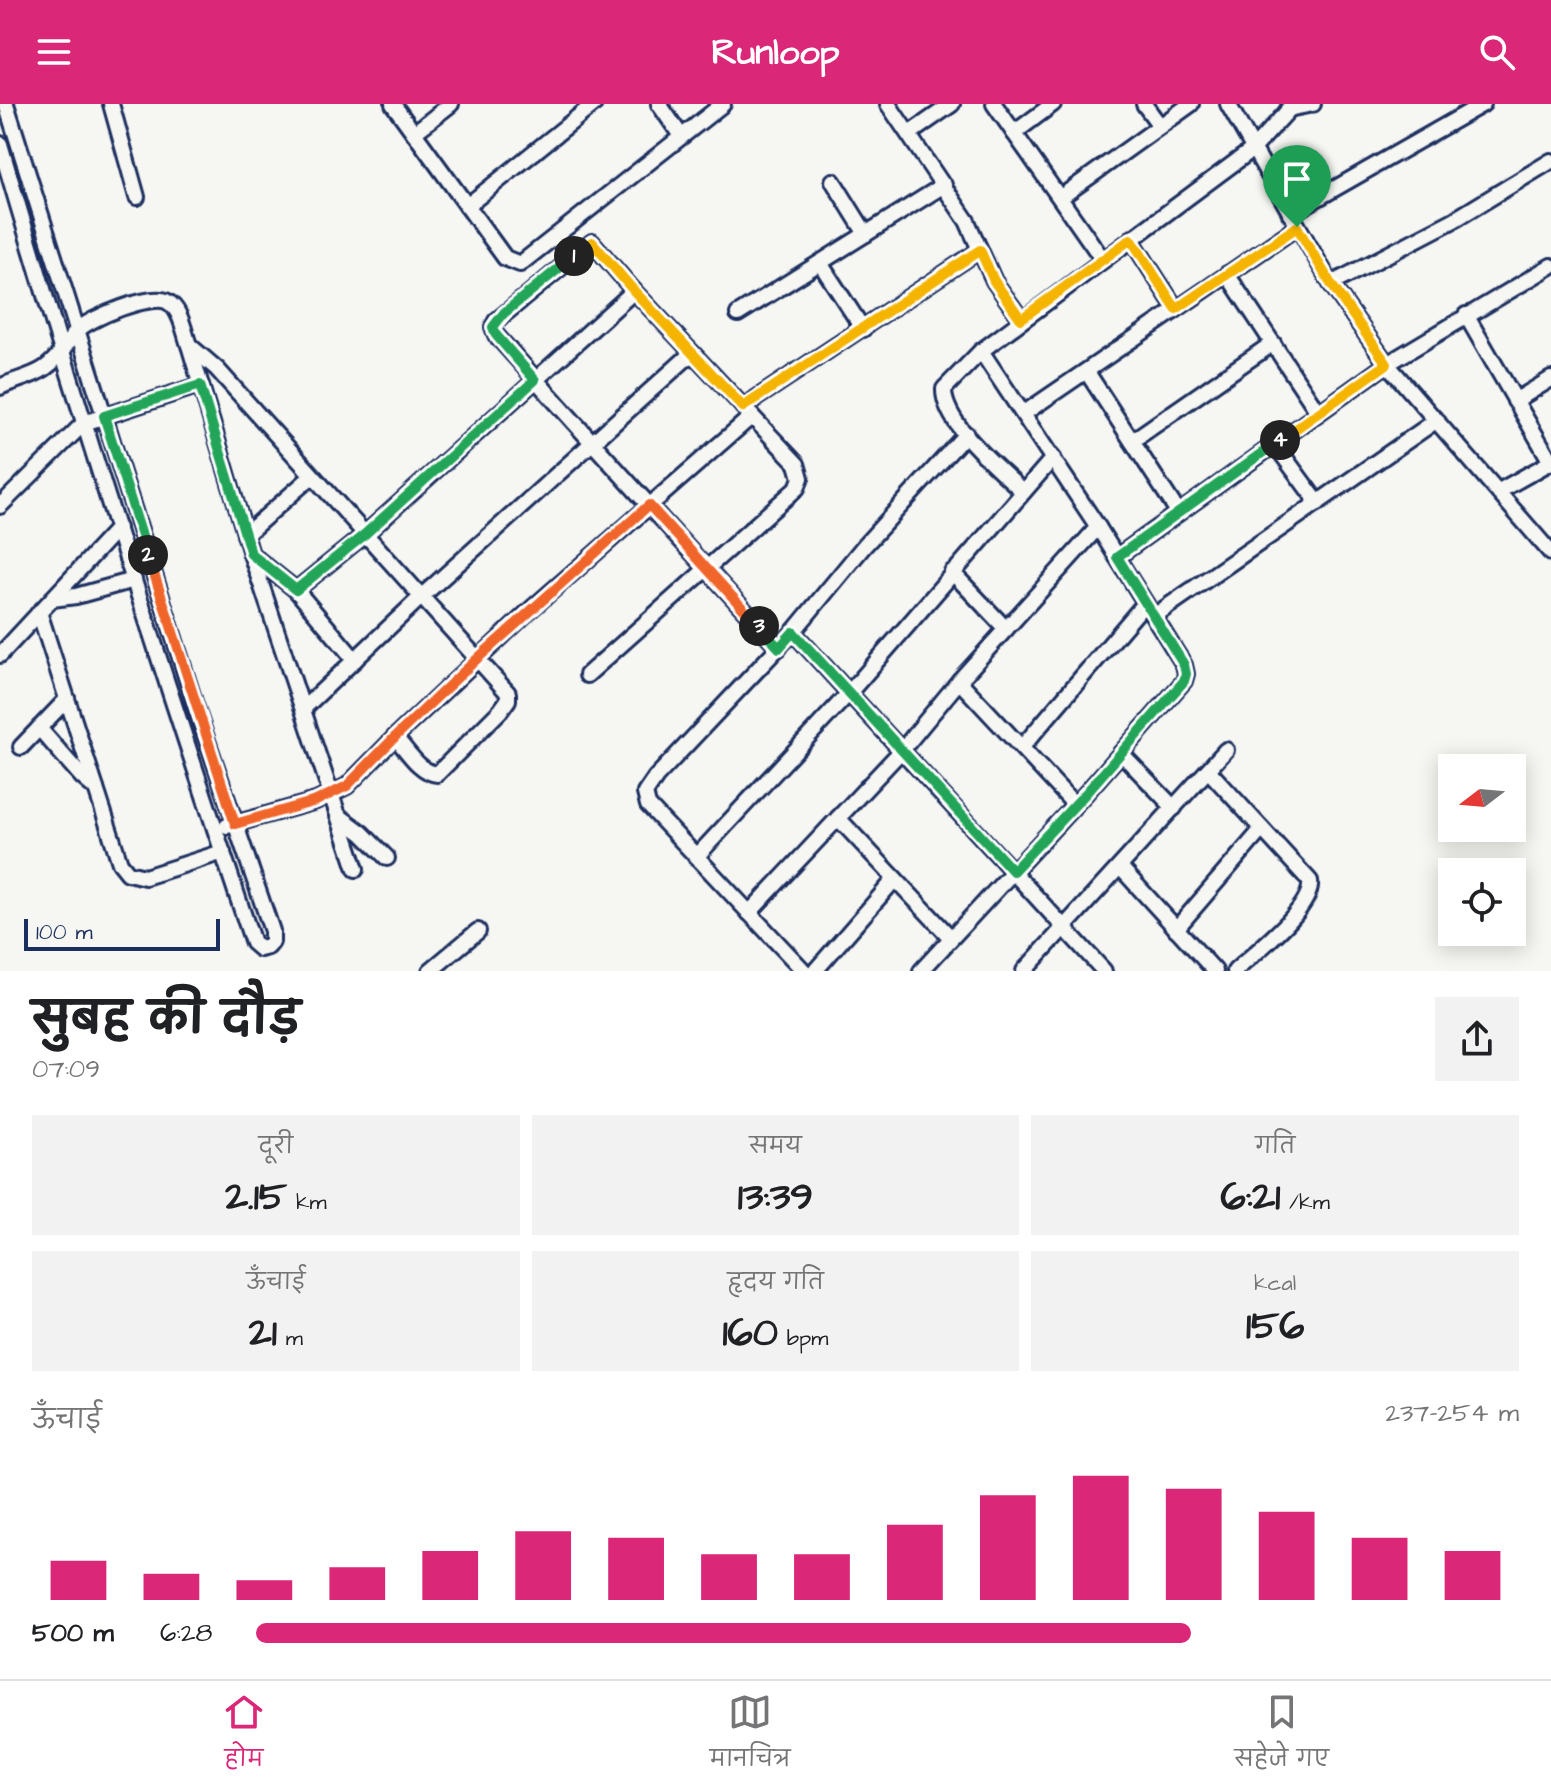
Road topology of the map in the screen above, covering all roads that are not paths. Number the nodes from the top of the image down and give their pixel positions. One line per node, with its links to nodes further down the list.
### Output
1 (6, 104): 48 (street)
2 (111, 104): 28 (street)
3 (393, 104): 19 (street)
4 (451, 104): 19 (street)
5 (594, 104): 30 (street)
6 (659, 104): 22 (street)
7 (723, 104): 22 (street)
8 (888, 104): 21 (street)
9 (952, 104): 21 (street)
10 (994, 104): 20 (street)
11 (1053, 104): 20 (street)
12 (1144, 104): 18 (street)
13 (1191, 104): 18 (street)
14 (1228, 104): 24 (street)
15 (1313, 104): 17 (street)
16 (1483, 104): 31 (street)
17 (1291, 106): 24 (street)
18 (1160, 126): 29 (street)
19 (414, 133): 30 (street)
20 (1014, 133): 29 (street)
21 (909, 134): 27 (street)
22 (681, 136): 32 (street)
23 (0, 144): 52 (street)
24 (1253, 149): 31 (street); 34 (street)
25 (1551, 161): 41 (street)
26 (833, 181): 33 (street)
27 (944, 185): 33 (street); 36 (street)
28 (137, 197)
29 (1061, 197): 37 (street)
30 (467, 206): 32 (street)
31 (1293, 220): 40 (street); 41 (street)
32 (574, 223): 35 (street)
33 (866, 234): 38 (street)
34 (1131, 239): 37 (street); 43 (street)
35 (592, 242): 42 (street); 57 (street)
36 (980, 250): 46 (street); 47 (street)
37 (1103, 260): 46 (street)
38 (820, 263): 44 (street); 47 (street)
39 (1551, 266): 45 (street)
40 (1227, 274): 43 (street); 49 (street)
41 (1331, 284): 54 (street)
42 (634, 291): 53 (street); 57 (street)
43 (1176, 309): 55 (street)
44 (738, 314)
45 (1466, 315): 54 (street); 60 (street)
46 (1021, 319): 51 (street)
47 (863, 329): 61 (street)
48 (77, 330): 50 (street); 52 (street); 64 (street)
49 (1273, 343): 62 (street); 69 (street)
50 (189, 345): 58 (street); 73 (street)
51 (981, 351): 63 (street); 67 (street)
52 (61, 353): 59 (street); 66 (street)
53 (692, 353): 61 (street); 68 (street)
54 (1387, 364): 62 (street); 65 (street)
55 (1087, 372): 63 (street); 69 (street)
56 (1551, 379): 60 (street)
57 (535, 380): 68 (street); 83 (street)
58 (200, 385): 64 (street); 82 (street)
59 (0, 387)
60 (1515, 401): 72 (street)
61 (747, 412): 77 (street); 87 (street)
62 (1318, 412): 70 (street)
63 (1023, 414): 71 (street)
64 (104, 416): 66 (street); 121 (street)
65 (1437, 420): 74 (street); 76 (street)
66 (84, 423): 78 (street); 81 (street)
67 (966, 434): 75 (street); 97 (street)
68 (591, 441): 77 (street); 91 (street)
69 (1132, 441): 79 (street)
70 (1274, 443): 76 (street); 79 (street)
71 (1053, 458): 75 (street); 80 (street)
72 (1551, 462): 74 (street)
73 (312, 476): 82 (street); 83 (street)
74 (1499, 491): 84 (street)
75 (1023, 492): 88 (street)
76 (1318, 503): 95 (street)
77 (649, 505): 87 (street); 100 (street)
78 (0, 506)
79 (1178, 512): 86 (street)
80 (1098, 527): 86 (street); 96 (street)
81 (118, 528): 89 (street); 92 (street)
82 (245, 535): 85 (street)
83 (364, 535): 90 (street); 91 (street)
84 (1551, 553)
85 (251, 554): 90 (street); 106 (street)
86 (1117, 557): 93 (street)
87 (707, 569): 98 (street); 102 (street)
88 (952, 572): 96 (street); 104 (street)
89 (134, 580): 92 (street); 123 (street)
90 (296, 590): 101 (street)
91 (421, 597): 100 (street); 101 (street)
92 (52, 599): 94 (street)
93 (1145, 603): 95 (street); 110 (street)
94 (39, 612): 99 (street); 105 (street)
95 (1154, 616): 113 (street)
96 (1006, 629): 103 (street)
97 (793, 632): 98 (street); 104 (street)
98 (779, 648): 125 (street)
99 (0, 655)
100 (478, 658): 108 (street); 108 (street)
101 (355, 660): 106 (street)
102 (587, 675)
103 (959, 681): 110 (street); 111 (street)
104 (849, 693): 111 (street); 125 (street)
105 (67, 699): 107 (street); 115 (street)
106 (304, 708): 116 (street)
107 (39, 728): 109 (street); 115 (street)
108 (395, 737): 116 (street)
109 (21, 747)
110 (1022, 747): 117 (street)
111 (902, 750): 120 (street); 129 (street)
112 (1226, 750): 114 (street)
113 (1121, 753): 117 (street); 118 (street)
114 (1208, 770): 118 (street); 122 (street)
115 (97, 789): 124 (street)
116 (333, 795): 119 (street); 121 (street)
117 (1075, 805): 129 (street)
118 (1174, 808): 127 (street)
119 (339, 816): 126 (street); 128 (street)
120 (838, 818): 130 (street); 131 (street)
121 (235, 824): 123 (street); 124 (street)
122 (1262, 829): 133 (street); 143 (street)
123 (215, 830): 124 (street)
124 (223, 852)
125 (696, 857): 131 (street)
126 (387, 858)
127 (1121, 868): 132 (street); 133 (street)
128 (356, 869)
129 (1013, 871): 132 (street); 135 (street)
130 (895, 879): 135 (street); 138 (street)
131 (749, 913): 137 (street)
132 (1064, 928): 140 (street); 141 (street)
133 (1176, 929): 142 (street)
134 (478, 931): 136 (street)
135 (950, 937): 139 (street)
136 (430, 971)
137 (804, 971)
138 (815, 971)
139 (921, 971)
140 (1024, 971)
141 (1104, 971)
142 (1215, 971)
143 (1235, 971)

